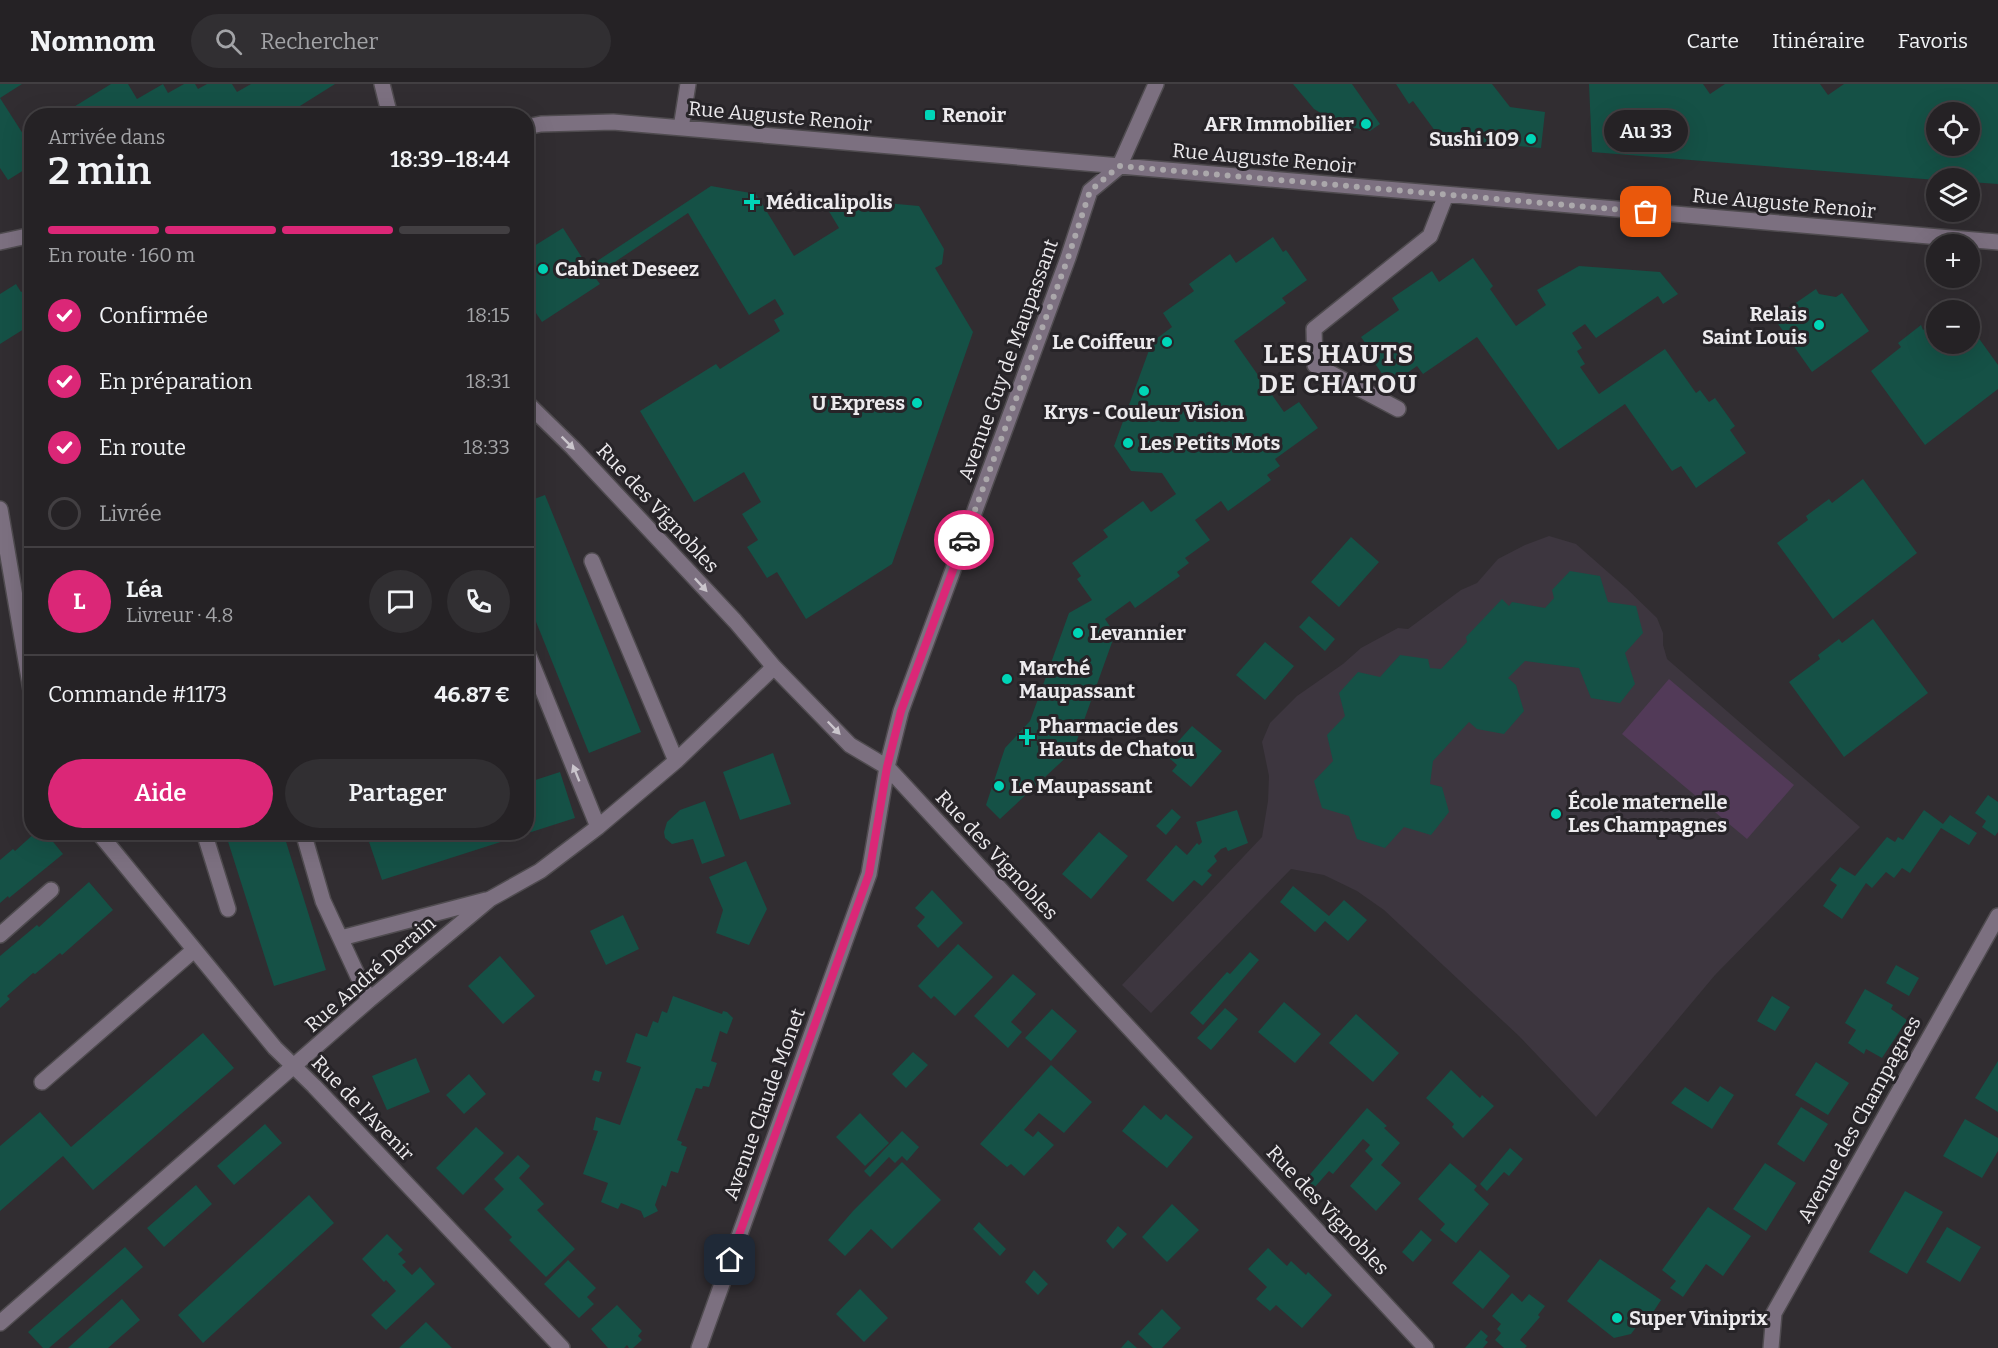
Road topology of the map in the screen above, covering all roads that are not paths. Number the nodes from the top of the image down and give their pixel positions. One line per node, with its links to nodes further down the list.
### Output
1 (382, 84): 4 (street)
2 (688, 84): 6 (street)
3 (1156, 84): 7 (street, Avenue Guy de Maupassant)
4 (388, 108)
5 (534, 125): 6 (street, Rue Auguste Renoir)
6 (681, 128): 7 (street, Rue Auguste Renoir)
7 (1119, 166): 8 (street, Rue Auguste Renoir); 20 (street, Avenue Guy de Maupassant)
8 (1446, 195): 11 (street, Rue Auguste Renoir); 12 (street)
9 (24, 237): 10 (street)
10 (0, 242)
11 (1998, 242)
12 (1398, 409)
13 (534, 410): 17 (street, Rue des Vignobles, one-way to 17)
14 (0, 509): 16 (street)
15 (592, 561): 19 (street)
16 (24, 649)
17 (774, 667): 19 (street, Rue André Derain); 20 (street, Rue des Vignobles, one-way to 20)
18 (534, 670): 21 (street, one-way to 18)
19 (676, 761): 21 (street, Rue André Derain)
20 (887, 767): 25 (street, Avenue Guy de Maupassant); 39 (street, Rue des Vignobles)
21 (598, 827): 27 (street, Rue André Derain)
22 (105, 840): 32 (street, Rue de l'Avenir)
23 (206, 840): 28 (street)
24 (305, 840): 31 (street)
25 (869, 874): 38 (street, Avenue Claude Monet)
26 (51, 890): 30 (street)
27 (490, 898): 31 (street); 33 (street, Rue André Derain)
28 (228, 909)
29 (1998, 916): 40 (street, Avenue des Champagnes)
30 (0, 935)
31 (341, 938): 33 (street)
32 (194, 950): 34 (street, Rue de l'Avenir); 35 (street)
33 (369, 1000): 34 (street, Rue André Derain)
34 (294, 1066): 36 (street, Rue André Derain); 37 (street, Rue de l'Avenir)
35 (42, 1082)
36 (0, 1323)
37 (562, 1348)
38 (699, 1348)
39 (1426, 1348)
40 (1771, 1348)

